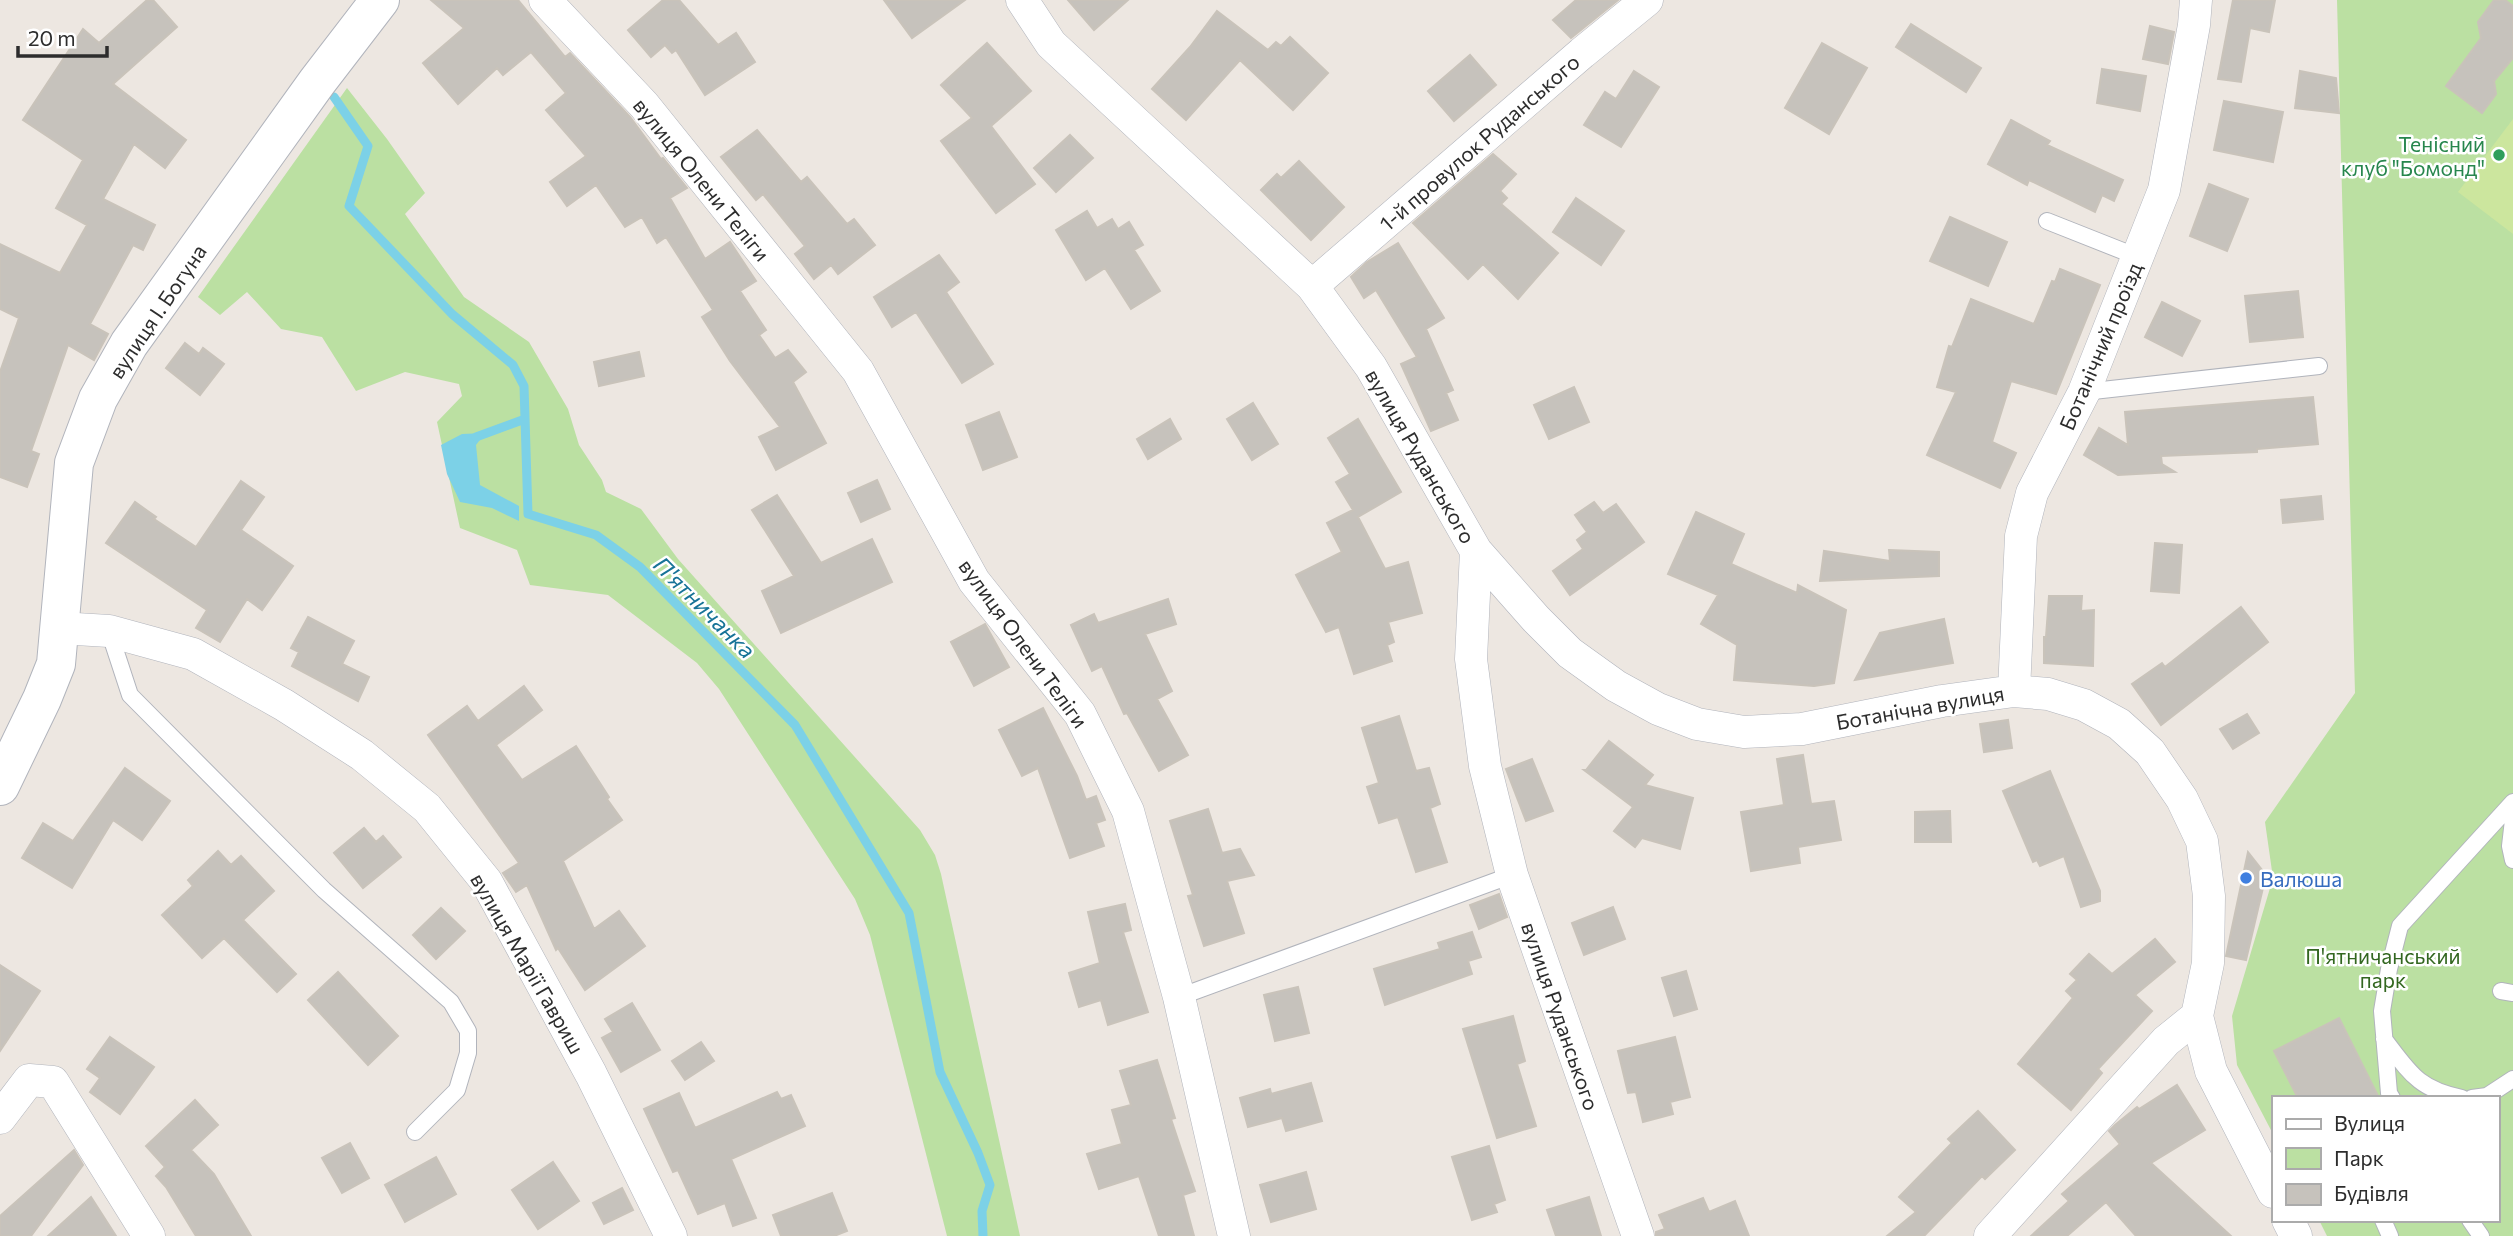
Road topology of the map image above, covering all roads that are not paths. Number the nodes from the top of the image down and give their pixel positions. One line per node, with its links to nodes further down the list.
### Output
1 (380, 0): 12 (street, вулиця І. Богуна)
2 (545, 0): 20 (street, вулиця Олени Теліги)
3 (1022, 0): 8 (street, вулиця Руданського)
4 (1647, 0): 8 (street, 1-й провулок Руданського)
5 (2196, 0): 7 (street, Ботанічний проїзд)
6 (2047, 220): 7 (lane)
7 (2137, 257): 10 (street, Ботанічний проїзд)
8 (1312, 286): 11 (street, вулиця Руданського)
9 (2319, 366): 10 (lane)
10 (2084, 391): 14 (street, Ботанічний проїзд)
11 (1476, 551): 14 (street, Ботанічна вулиця); 19 (street, вулиця Руданського)
12 (60, 628): 13 (street, вулиця Марії Гавриш); 15 (street, вулиця І. Богуна)
13 (109, 631): 28 (lane); 31 (street, вулиця Марії Гавриш)
14 (2014, 691): 21 (street, Ботанічна вулиця)
15 (0, 786)
16 (2513, 802): 22 (lane)
17 (2513, 820): 18 (lane)
18 (2513, 860)
19 (1512, 875): 20 (lane); 33 (street, вулиця Руданського)
20 (1179, 997): 32 (street, вулиця Олени Теліги)
21 (2197, 1016): 29 (street, Ботанічна вулиця); 34 (street)
22 (2384, 1039): 24 (lane); 25 (lane)
23 (2513, 1079): 26 (lane)
24 (2390, 1096)
25 (2452, 1096)
26 (2488, 1096)
27 (0, 1118): 30 (street)
28 (415, 1132)
29 (2272, 1190)
30 (149, 1236)
31 (671, 1236)
32 (1234, 1236)
33 (1638, 1236)
34 (1990, 1236)

